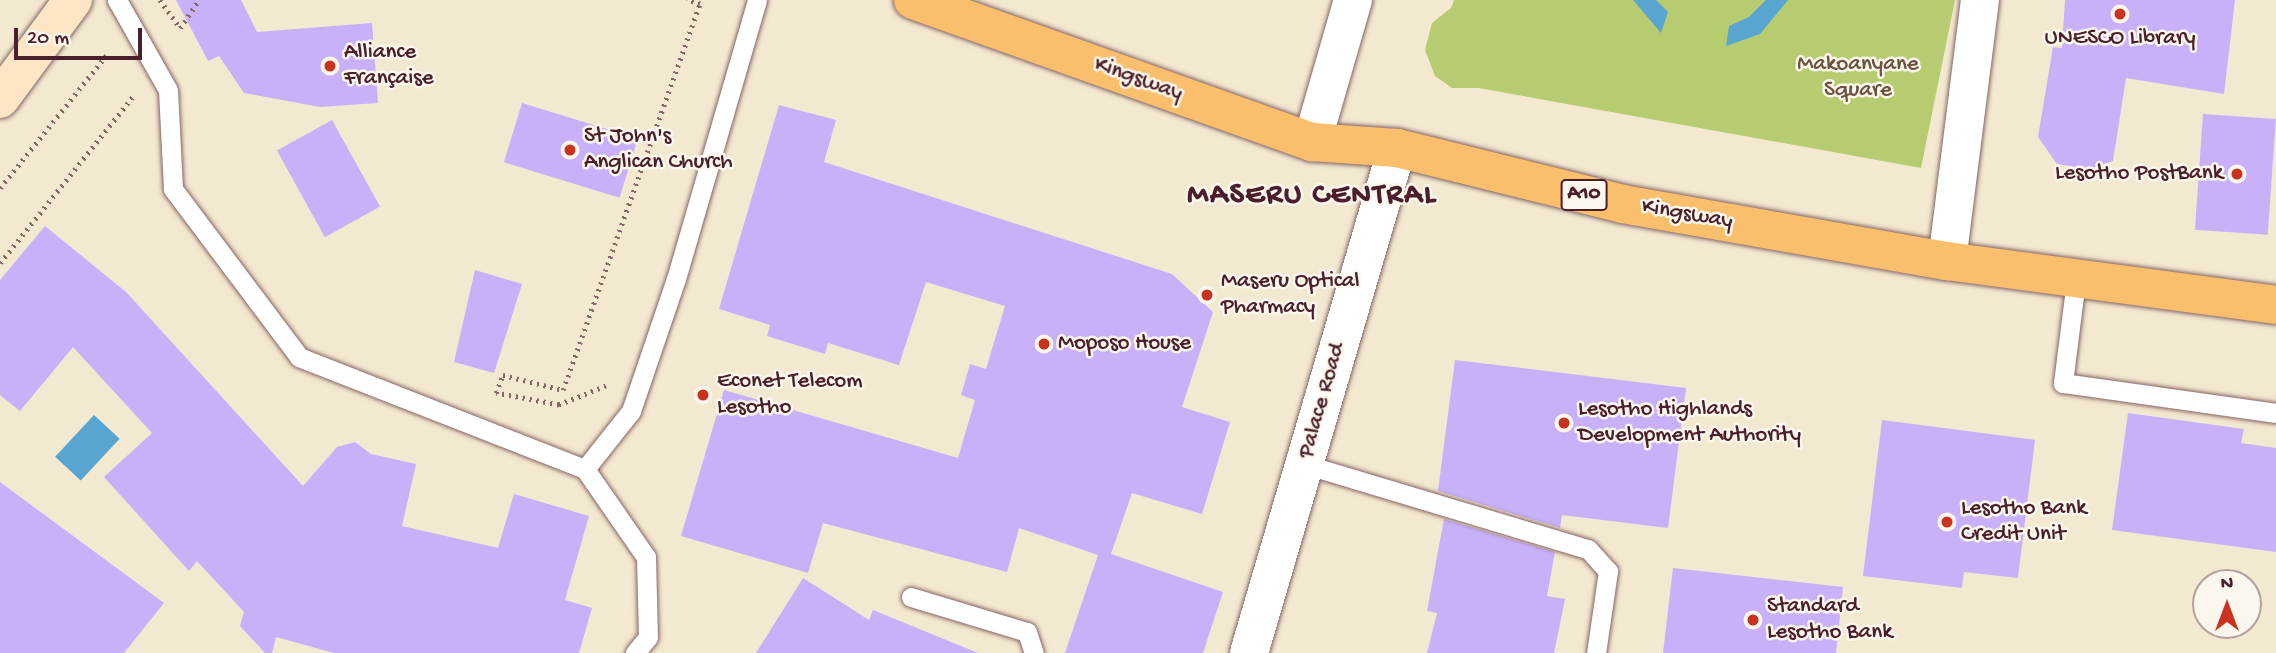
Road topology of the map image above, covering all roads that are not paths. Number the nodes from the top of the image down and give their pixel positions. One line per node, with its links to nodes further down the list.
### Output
1 (73, 0): 7 (main road)
2 (117, 0): 15 (lane)
3 (757, 0): 15 (lane)
4 (913, 0): 8 (main road, Kingsway / A10)
5 (1353, 0): 8 (street)
6 (1980, 0): 10 (street)
7 (0, 99)
8 (1312, 142): 9 (main road, Kingsway / A10)
9 (1397, 148): 10 (main road, Kingsway / A10); 14 (street, Palace Road)
10 (1947, 261): 11 (main road, Kingsway / A10)
11 (2077, 280): 12 (main road, Kingsway / A10); 13 (lane)
12 (2276, 305)
13 (2276, 413)
14 (1304, 464): 19 (street, Palace Road); 20 (lane)
15 (585, 469): 17 (lane)
16 (911, 597): 18 (lane)
17 (635, 653)
18 (1034, 653)
19 (1250, 653)
20 (1596, 653)

